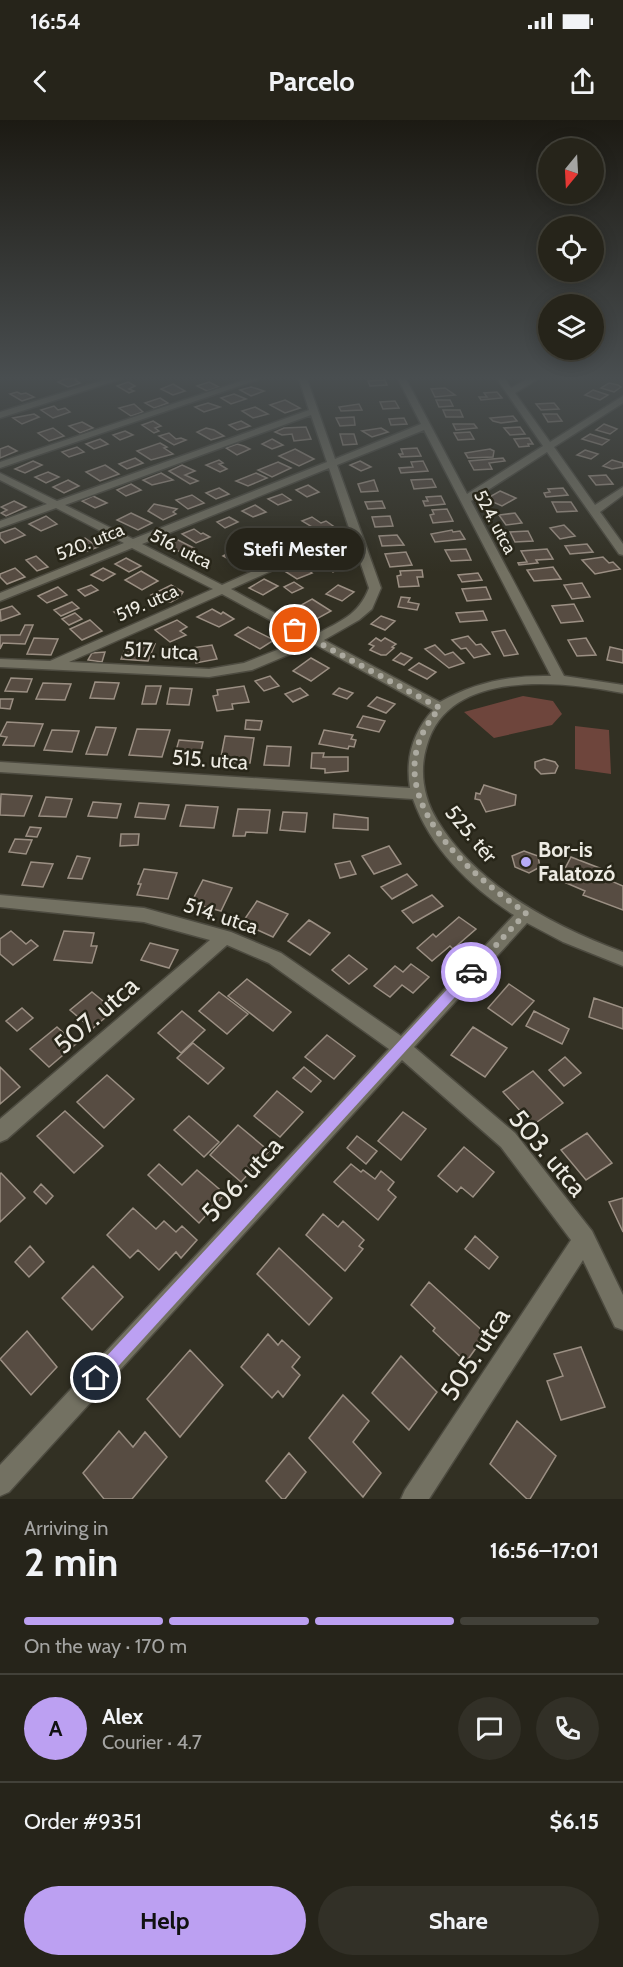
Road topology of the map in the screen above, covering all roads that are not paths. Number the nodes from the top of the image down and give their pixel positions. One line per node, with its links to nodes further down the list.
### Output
1 (64, 443): 10 (street)
2 (225, 443): 14 (street)
3 (326, 443): 9 (street, 517. utca)
4 (382, 443): 9 (street, 520. utca)
5 (436, 443): 13 (street, 524. utca)
6 (546, 443): 8 (street)
7 (552, 443): 8 (street)
8 (548, 446): 13 (street); 15 (street)
9 (333, 463): 17 (street, 517. utca); 18 (street, 520. utca)
10 (0, 465)
11 (0, 476): 14 (street, 516. utca)
12 (623, 490): 15 (street)
13 (465, 500): 25 (street, 524. utca)
14 (54, 505): 16 (street); 18 (street, 516. utca)
15 (594, 512): 19 (street)
16 (0, 525)
17 (356, 529): 20 (street, 519. utca); 22 (street, 517. utca)
18 (131, 544): 20 (street, 516. utca); 21 (street, 520. utca)
19 (623, 552)
20 (222, 589): 22 (street, 516. utca); 24 (street, 519. utca)
21 (0, 597)
22 (314, 640): 24 (street, 517. utca); 27 (street, 516. utca)
23 (0, 663): 24 (street, 517. utca)
24 (51, 666)
25 (559, 679): 26 (street, 525. tér); 27 (street, 525. tér)
26 (623, 689)
27 (440, 708): 29 (street, 525. tér)
28 (0, 767): 29 (street, 515. utca)
29 (418, 794): 31 (street, 525. tér)
30 (5, 904): 32 (street, 514. utca)
31 (526, 913): 33 (street, 525. tér); 34 (street, 506. utca)
32 (225, 937): 34 (street, 514. utca); 35 (street, 507. utca)
33 (623, 959)
34 (401, 1047): 36 (street, 503. utca); 38 (street, 506. utca)
35 (0, 1132)
36 (584, 1239): 37 (street, 503. utca); 39 (street, 505. utca)
37 (623, 1319)
38 (0, 1483)
39 (414, 1499)

